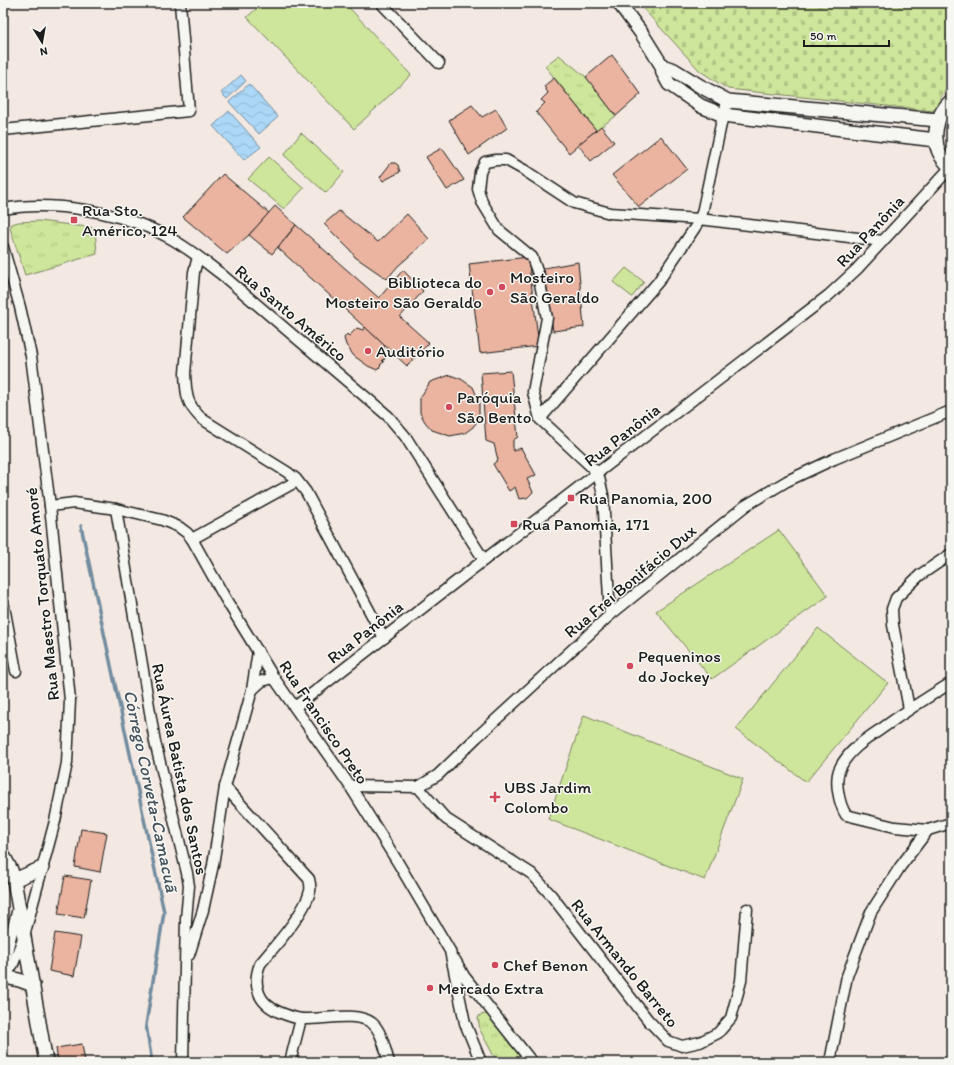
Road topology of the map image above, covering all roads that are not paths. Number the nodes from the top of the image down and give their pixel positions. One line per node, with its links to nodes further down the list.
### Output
1 (180, 3): 10 (street)
2 (381, 3): 4 (street)
3 (619, 3): 5 (street)
4 (439, 63)
5 (662, 66): 6 (street); 8 (street)
6 (728, 100): 8 (street); 9 (street)
7 (951, 101): 9 (street)
8 (723, 115): 11 (street); 14 (street)
9 (938, 120): 11 (street)
10 (3, 130)
11 (936, 140): 12 (street)
12 (951, 168): 15 (street, Rua Panônia)
13 (3, 209): 17 (street, Rua Santo Américo)
14 (699, 219): 15 (street); 19 (street); 19 (street)
15 (883, 241): 20 (street, Rua Panônia)
16 (3, 247): 22 (street, Rua Maestro Torquato Amoré)
17 (198, 257): 21 (street); 26 (street, Rua Santo Américo)
18 (951, 412): 28 (street, Rua Frei Bonifácio Dux)
19 (540, 419): 20 (street)
20 (598, 473): 26 (street, Rua Panônia); 28 (street)
21 (298, 482): 24 (street); 29 (street)
22 (50, 506): 23 (street, Rua Francisco Preto); 45 (street, Rua Maestro Torquato Amoré)
23 (116, 509): 24 (street, Rua Francisco Preto); 51 (street, Rua Áurea Batista dos Santos)
24 (192, 539): 30 (street, Rua Francisco Preto)
25 (951, 554): 38 (street)
26 (484, 560): 29 (street, Rua Panônia)
27 (3, 601): 32 (street)
28 (610, 615): 41 (street, Rua Frei Bonifácio Dux)
29 (384, 638): 37 (street, Rua Panônia)
30 (258, 651): 31 (street); 33 (street, Rua Francisco Preto)
31 (256, 666): 34 (street); 36 (street)
32 (16, 671)
33 (274, 678): 34 (street); 37 (street, Rua Francisco Preto)
34 (262, 681): 36 (street)
35 (951, 683): 38 (street)
36 (252, 690): 40 (street)
37 (295, 707): 39 (street, Rua Francisco Preto)
38 (909, 709): 43 (street)
39 (350, 786): 41 (street); 50 (street, Rua Francisco Preto)
40 (225, 787): 51 (street); 54 (street)
41 (418, 787): 48 (street, Rua Armando Barreto)
42 (951, 823): 43 (street)
43 (928, 830): 61 (street)
44 (3, 855): 46 (street)
45 (42, 868): 46 (street); 49 (street, Rua Maestro Torquato Amoré)
46 (14, 880): 47 (street)
47 (19, 904): 49 (street); 52 (street)
48 (747, 909)
49 (24, 936): 52 (street, Rua Maestro Torquato Amoré); 53 (street)
50 (450, 951): 59 (street, Rua Francisco Preto); 60 (street)
51 (186, 967): 56 (street, Rua Áurea Batista dos Santos)
52 (4, 975): 53 (street)
53 (33, 985): 55 (street)
54 (301, 1019): 57 (street); 58 (street)
55 (46, 1062)
56 (183, 1062)
57 (290, 1062)
58 (389, 1062)
59 (481, 1062)
60 (532, 1062)
61 (830, 1062)

